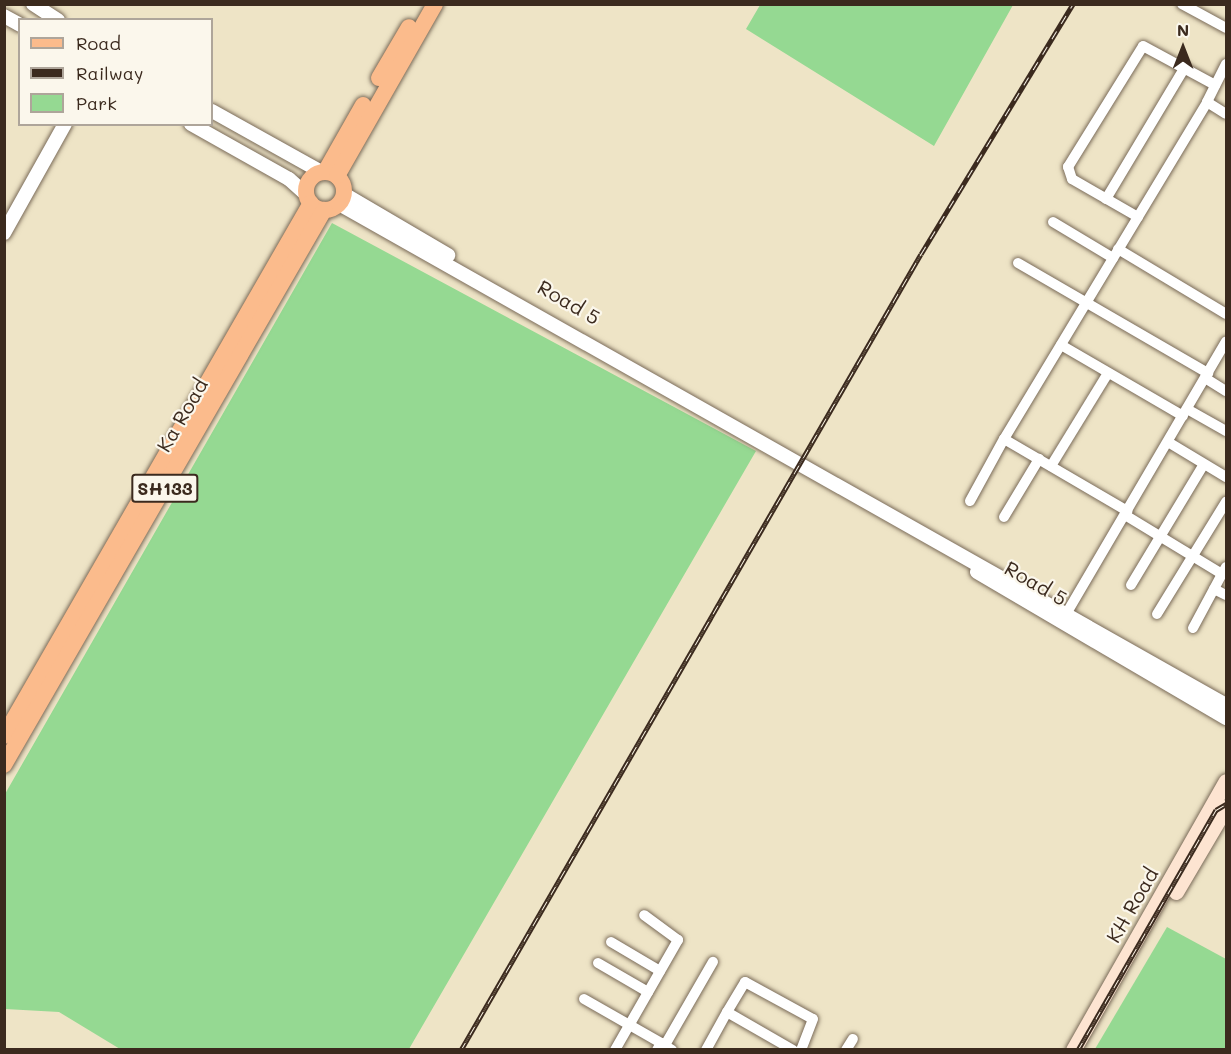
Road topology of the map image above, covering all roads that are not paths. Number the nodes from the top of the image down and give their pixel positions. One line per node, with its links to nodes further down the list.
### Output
1 (33, 4): 6 (street)
2 (422, 4): 17 (main road, SH133)
3 (435, 4): 17 (main road, SH133)
4 (1182, 4): 8 (street)
5 (4, 16): 7 (street)
6 (55, 18)
7 (18, 24)
8 (1227, 28)
9 (1227, 64): 11 (street)
10 (1185, 67): 11 (street); 18 (street); 18 (street)
11 (1215, 85): 12 (street)
12 (1207, 102): 14 (street); 20 (street)
13 (213, 112): 17 (street)
14 (1227, 114)
15 (64, 126): 22 (street)
16 (196, 126): 19 (street, Road 5)
17 (328, 173): 19 (main road); 19 (main road, SH133)
18 (1106, 199): 20 (street)
19 (325, 201): 40 (main road, Ka Road / SH133); 52 (street, Road 5)
20 (1138, 217): 23 (street)
21 (1053, 222): 23 (street)
22 (4, 233)
23 (1116, 254): 25 (street); 26 (street)
24 (1018, 263): 25 (street)
25 (1086, 303): 28 (street); 30 (street)
26 (1227, 314)
27 (1226, 343): 30 (street)
28 (1061, 345): 29 (street); 34 (street)
29 (1108, 373): 32 (street); 38 (street)
30 (1207, 376): 31 (street); 32 (street)
31 (1227, 391)
32 (1185, 412): 33 (street); 35 (street)
33 (1227, 431)
34 (1004, 439): 36 (street); 41 (street)
35 (1168, 442): 37 (street); 43 (street)
36 (1039, 459): 38 (street); 44 (street)
37 (1204, 464): 39 (street); 45 (street)
38 (1051, 466): 43 (street)
39 (1227, 477)
40 (155, 488): 56 (main road, Ka Road / SH133); 57 (main road, Ka Road / SH133)
41 (970, 501)
42 (1227, 502): 46 (street)
43 (1126, 513): 45 (street); 52 (street)
44 (1004, 517)
45 (1160, 536): 46 (street); 48 (street)
46 (1193, 556): 47 (street); 51 (street)
47 (1224, 571): 49 (street)
48 (1131, 585)
49 (1214, 589): 50 (street); 53 (street)
50 (1227, 596)
51 (1157, 614)
52 (1065, 617): 54 (street, Road 5); 55 (street, Road 5)
53 (1193, 628)
54 (1227, 705)
55 (1227, 718)
56 (4, 736)
57 (4, 765)
58 (1227, 781): 76 (main road, KH Road)
59 (1227, 807): 77 (main road, KH Road)
60 (644, 915): 64 (street)
61 (611, 942): 64 (street)
62 (713, 962): 70 (street)
63 (598, 963): 65 (street)
64 (660, 971): 65 (street)
65 (648, 992): 68 (street)
66 (584, 999): 68 (street)
67 (728, 1012): 72 (street); 73 (street); 74 (street)
68 (629, 1025): 70 (street); 71 (street)
69 (853, 1038): 75 (street)
70 (664, 1047)
71 (615, 1050)
72 (706, 1050)
73 (793, 1050)
74 (801, 1050)
75 (846, 1050)
76 (1073, 1050)
77 (1084, 1050)

